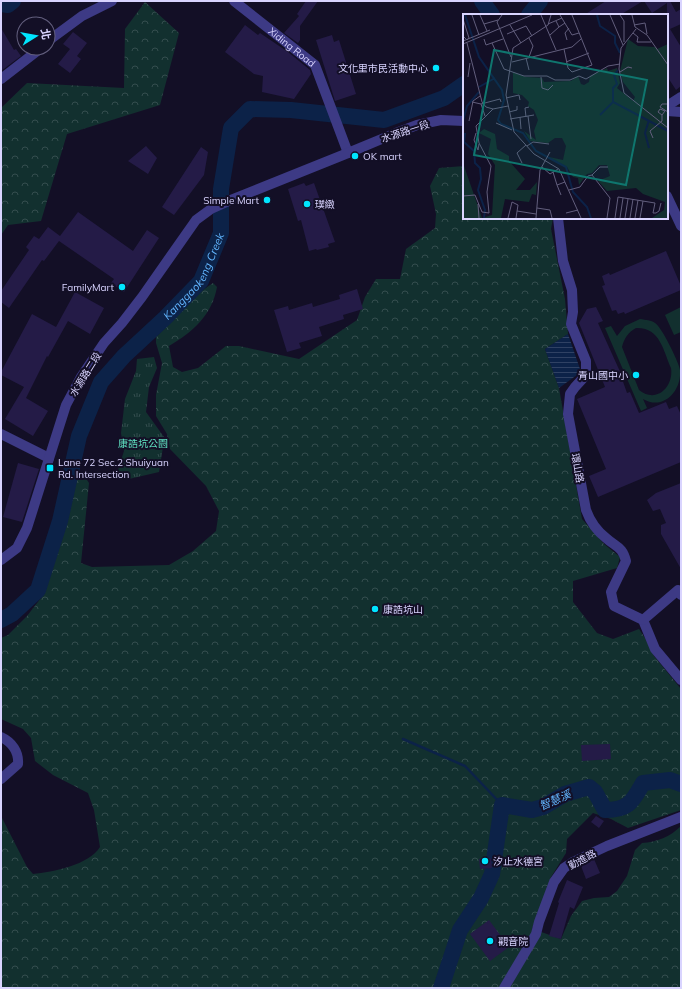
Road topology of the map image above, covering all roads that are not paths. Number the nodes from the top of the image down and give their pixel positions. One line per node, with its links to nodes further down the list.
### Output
1 (112, 1): 3 (street)
2 (234, 1): 11 (street, Xiding Road)
3 (56, 35)
4 (31, 56): 5 (street)
5 (1, 80)
6 (681, 97): 7 (street)
7 (668, 105)
8 (668, 111): 9 (street)
9 (681, 112)
10 (463, 121): 11 (street, 水源路一段)
11 (348, 153): 16 (street, 水源路二段)
12 (668, 198): 14 (street)
13 (558, 219): 19 (street, 環山路)
14 (681, 226)
15 (1, 434): 16 (street)
16 (49, 458): 17 (street, 水源路二段)
17 (1, 560)
18 (679, 592): 19 (street)
19 (643, 620): 20 (street)
20 (681, 680)
21 (1, 737): 22 (street)
22 (1, 778)
23 (681, 817): 24 (street, 勤進路)
24 (504, 988)

